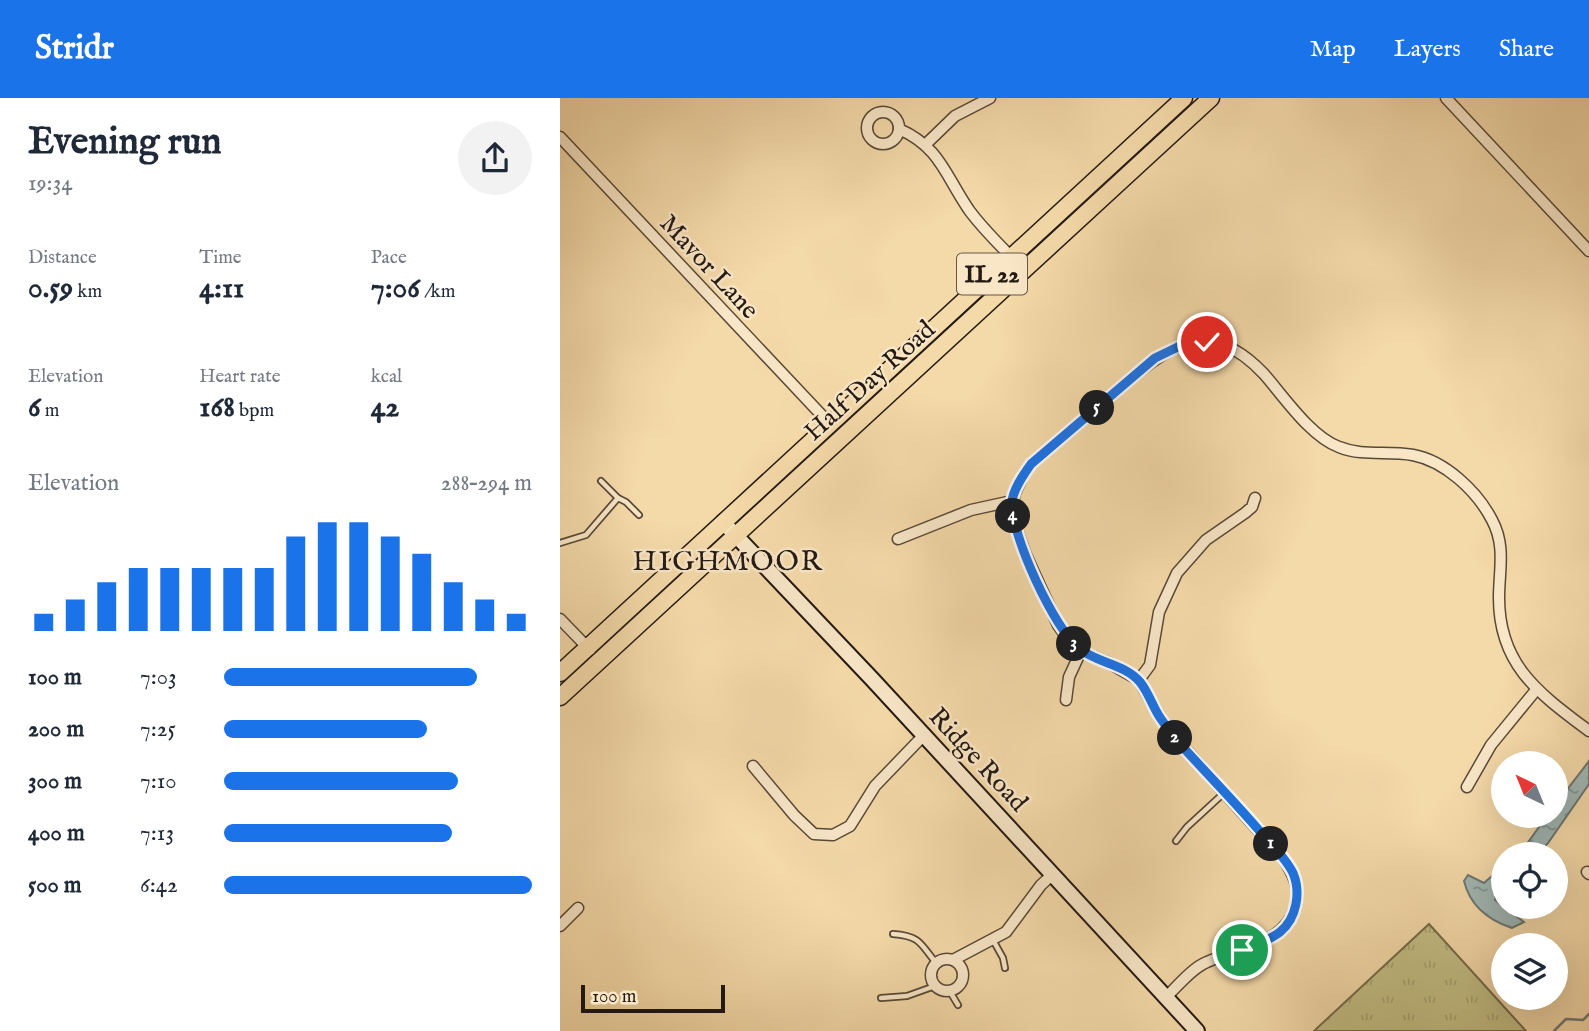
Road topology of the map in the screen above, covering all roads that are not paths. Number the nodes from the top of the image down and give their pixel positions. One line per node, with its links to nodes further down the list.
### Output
1 (990, 98): 7 (street)
2 (1184, 98): 9 (main road, Half Day Road / IL 22)
3 (1211, 98): 10 (main road, Half Day Road / IL 22)
4 (1446, 98): 8 (street)
5 (899, 129): 7 (street)
6 (560, 137): 11 (street, Mavor Lane)
7 (926, 144): 9 (street)
8 (1589, 251)
9 (1012, 256): 10 (street); 11 (main road, Half Day Road / IL 22)
10 (1025, 271): 18 (main road, Half Day Road / IL 22)
11 (829, 424): 17 (main road, Half Day Road / IL 22)
12 (601, 481): 13 (lane)
13 (618, 498): 16 (lane); 20 (lane)
14 (1255, 498): 26 (street)
15 (1012, 501): 19 (street); 23 (street); 27 (street)
16 (639, 515)
17 (723, 522): 18 (street, Ridge Road); 22 (main road, Half Day Road / IL 22)
18 (735, 535): 24 (main road, Half Day Road / IL 22); 31 (street, Ridge Road)
19 (898, 539)
20 (560, 543)
21 (560, 619): 22 (street)
22 (587, 648): 24 (street); 25 (main road, Half Day Road / IL 22)
23 (1082, 651): 26 (street); 29 (street)
24 (600, 661): 28 (main road, Half Day Road / IL 22)
25 (560, 673)
26 (1139, 680): 34 (street)
27 (1536, 690): 30 (street); 33 (street)
28 (560, 697)
29 (1066, 700)
30 (1589, 732)
31 (924, 735): 32 (street); 36 (street, Ridge Road)
32 (753, 766)
33 (1466, 787)
34 (1225, 791): 35 (lane); 46 (street)
35 (1176, 841)
36 (1053, 874): 40 (street); 46 (street, Ridge Road)
37 (579, 908): 38 (street)
38 (560, 926)
39 (892, 933): 42 (lane)
40 (993, 940): 41 (street); 43 (lane)
41 (954, 960): 42 (street); 45 (street)
42 (936, 963): 44 (street)
43 (1005, 968)
44 (935, 986): 45 (street); 47 (lane)
45 (949, 990): 48 (lane)
46 (1166, 997): 49 (street, Ridge Road)
47 (881, 998)
48 (958, 1005)
49 (1197, 1031)

